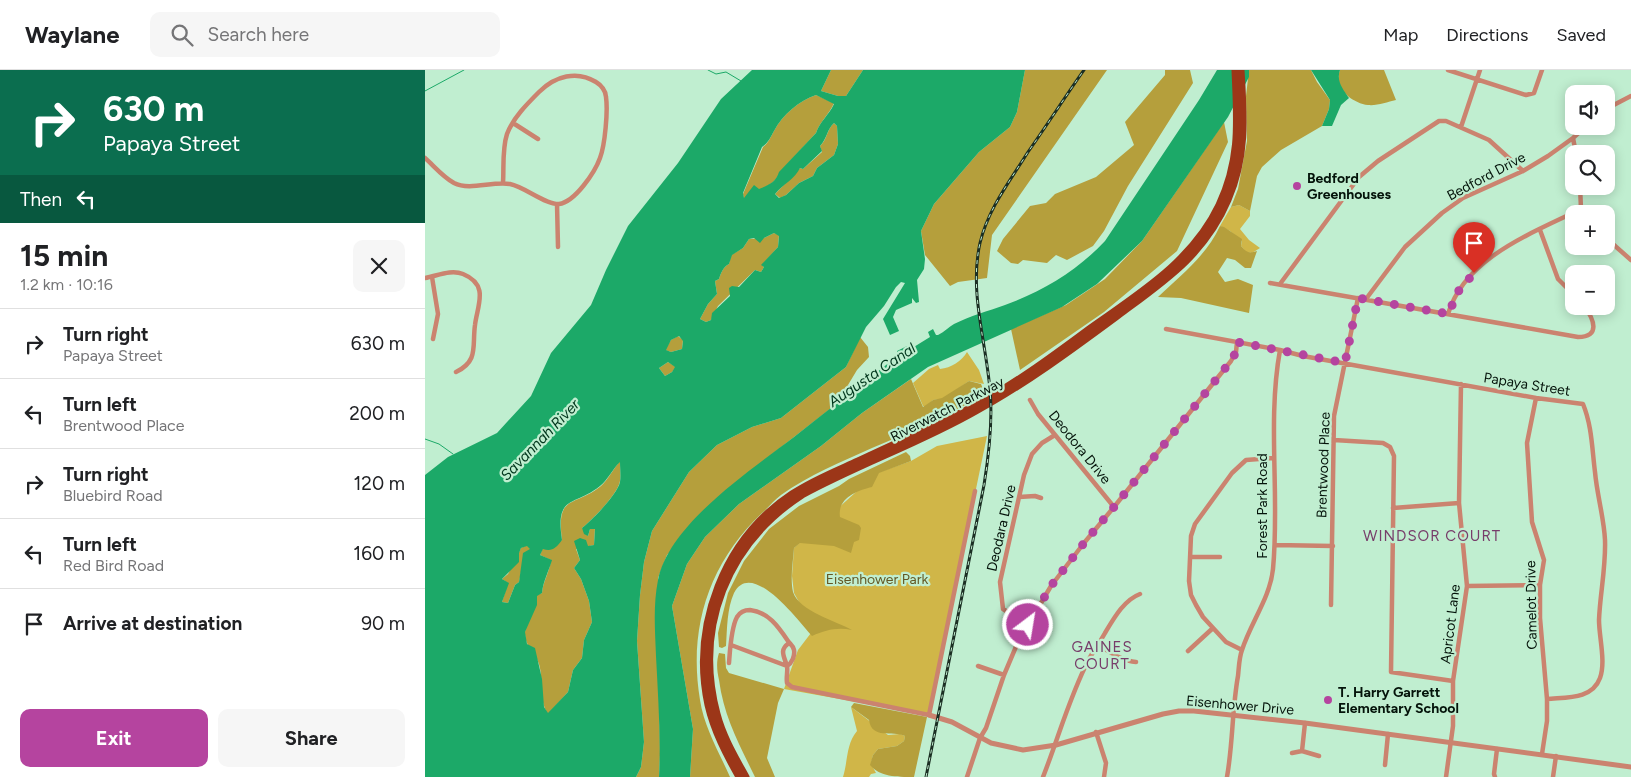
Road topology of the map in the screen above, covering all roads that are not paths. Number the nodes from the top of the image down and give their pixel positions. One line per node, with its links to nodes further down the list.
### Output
1 (1235, 70): 39 (main road, Riverwatch Parkway)
2 (1241, 70): 39 (main road, Riverwatch Parkway)
3 (1448, 70): 6 (street)
4 (1480, 70): 6 (street)
5 (1542, 70): 6 (street)
6 (1477, 79): 10 (street)
7 (1631, 96): 8 (street)
8 (1615, 104)
9 (513, 123): 13 (street); 17 (street); 18 (street)
10 (1461, 127): 16 (street); 27 (street)
11 (1576, 135): 12 (street, Bedford Drive)
12 (1573, 138): 14 (street); 16 (street, Bedford Drive)
13 (538, 139)
14 (1574, 145)
15 (425, 158): 17 (street)
16 (1523, 171): 30 (street, Bedford Drive)
17 (503, 183): 18 (street)
18 (557, 204): 22 (street)
19 (1565, 217): 20 (street)
20 (1541, 230): 28 (street); 31 (street)
21 (1615, 246): 23 (street)
22 (558, 247)
23 (1631, 260)
24 (432, 277): 25 (street); 34 (street); 38 (street)
25 (425, 278)
26 (1270, 283): 27 (street)
27 (1280, 284): 29 (street)
28 (1565, 286)
29 (1358, 298): 30 (street); 37 (street, Brentwood Place)
30 (1366, 299): 31 (street)
31 (1449, 314): 32 (street)
32 (1590, 315)
33 (1166, 329): 35 (street, Papaya Street)
34 (433, 339)
35 (1237, 342): 36 (street, Papaya Street); 51 (street)
36 (1280, 350): 37 (street, Papaya Street); 46 (street, Forest Park Road)
37 (1345, 363): 40 (street, Papaya Street); 45 (street, Brentwood Place)
38 (455, 372)
39 (1034, 373): 43 (main road, Riverwatch Parkway)
40 (1461, 384): 41 (street, Papaya Street); 50 (street, Apricot Lane)
41 (1536, 398): 57 (street, Camelot Drive); 74 (street, Papaya Street)
42 (1030, 400): 44 (street, Deodora Drive)
43 (974, 409): 92 (main road, Riverwatch Parkway); 93 (main road, Riverwatch Parkway)
44 (1055, 434): 48 (street, Deodara Drive); 51 (street, Deodora Drive)
45 (1334, 440): 52 (street); 54 (street, Brentwood Place)
46 (1273, 458): 53 (street, Forest Park Road); 55 (street)
47 (975, 491): 75 (street)
48 (1019, 497): 49 (street); 61 (street, Deodara Drive)
49 (1041, 498)
50 (1459, 503): 52 (street); 58 (street, Apricot Lane)
51 (1114, 507): 61 (street)
52 (1393, 508): 73 (street)
53 (1275, 545): 54 (street); 66 (street, Forest Park Road)
54 (1333, 546): 60 (street, Brentwood Place)
55 (1190, 557): 56 (street); 62 (street)
56 (1220, 557)
57 (1540, 585): 58 (street); 74 (street, Camelot Drive)
58 (1467, 586): 73 (street, Apricot Lane)
59 (1140, 594): 65 (street)
60 (1331, 605)
61 (1028, 625): 72 (street)
62 (1213, 628): 66 (street); 67 (street)
63 (789, 643): 64 (street); 70 (street); 70 (street)
64 (731, 645): 69 (street); 70 (street)
65 (1099, 645): 68 (street); 82 (street)
66 (1241, 650): 76 (street, Forest Park Road)
67 (1187, 651)
68 (1136, 662)
69 (729, 663)
70 (787, 666): 75 (street, Eisenhower Drive)
71 (979, 666): 72 (street)
72 (1004, 675): 80 (street)
73 (1453, 681): 81 (street, Apricot Lane)
74 (1547, 699): 86 (street, Camelot Drive)
75 (929, 715): 80 (street, Eisenhower Drive)
76 (1234, 715): 77 (street, Eisenhower Drive); 78 (street, Eisenhower Drive); 97 (street, Forest Park Road)
77 (1305, 722): 79 (street, Eisenhower Drive); 84 (street)
78 (1096, 732): 82 (street, Eisenhower Drive); 96 (street)
79 (1388, 734): 81 (street, Eisenhower Drive); 89 (street)
80 (980, 738): 82 (street, Eisenhower Drive); 94 (street)
81 (1450, 743): 83 (street, Eisenhower Drive); 98 (street, Apricot Lane)
82 (1056, 745): 95 (street)
83 (1497, 749): 86 (street, Eisenhower Drive); 91 (street)
84 (1302, 751): 85 (street); 87 (street)
85 (1292, 753)
86 (1542, 754): 88 (street, Eisenhower Drive)
87 (1319, 756)
88 (1556, 756): 90 (street, Eisenhower Drive); 99 (street)
89 (1385, 765)
90 (1631, 768)
91 (1495, 775)
92 (739, 777)
93 (746, 777)
94 (967, 777)
95 (1043, 777)
96 (1104, 777)
97 (1227, 777)
98 (1446, 777)
99 (1553, 777)

